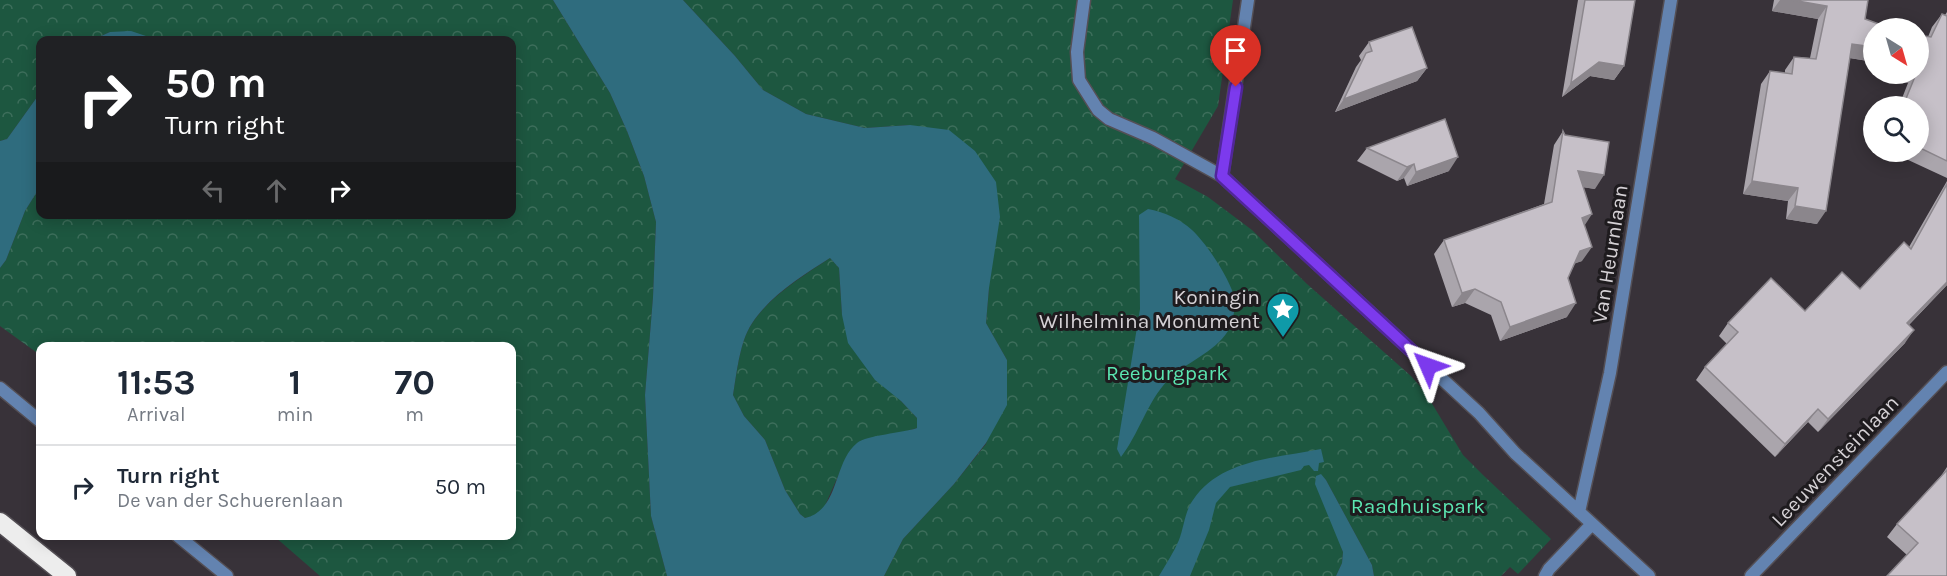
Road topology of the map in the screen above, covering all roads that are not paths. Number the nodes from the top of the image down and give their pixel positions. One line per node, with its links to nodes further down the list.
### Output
1 (1084, 0): 4 (street)
2 (1248, 0): 4 (street)
3 (1671, 0): 8 (street, Van Heurnlaan)
4 (1222, 176): 8 (street)
5 (1947, 372): 16 (street, Leeuwensteinlaan)
6 (0, 388): 7 (street)
7 (36, 418)
8 (1579, 512): 10 (street)
9 (0, 522): 12 (highway)
10 (1592, 524): 14 (street); 15 (street)
11 (183, 540): 13 (street)
12 (67, 576)
13 (227, 576)
14 (1545, 576)
15 (1649, 576)
16 (1751, 576)

